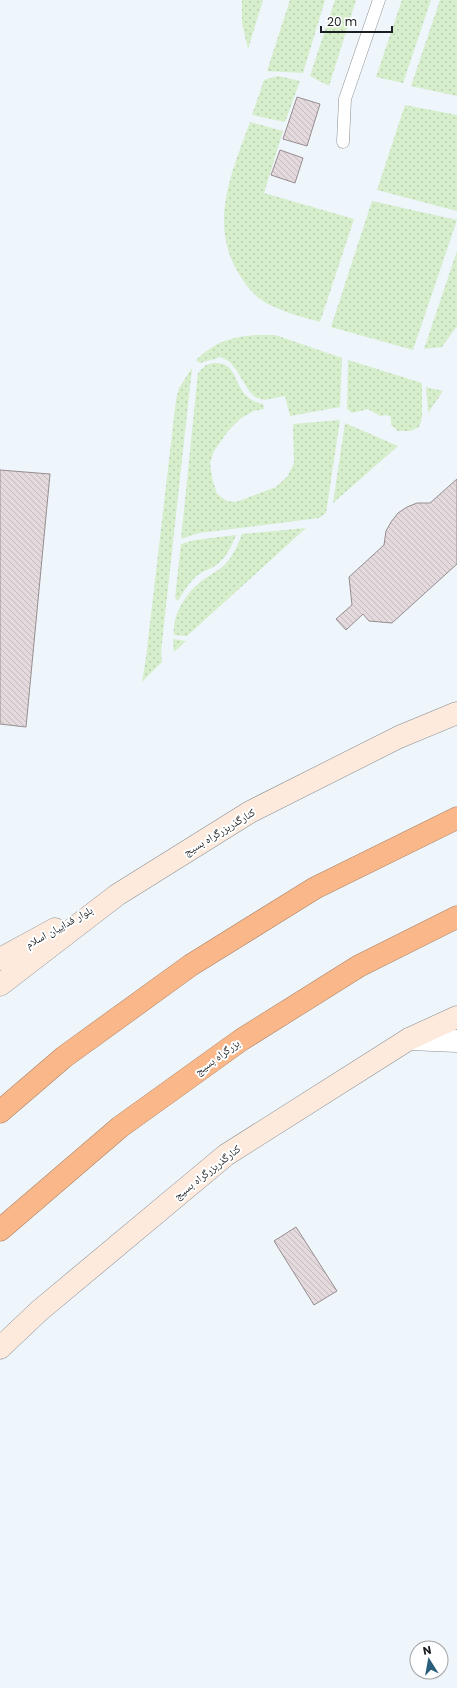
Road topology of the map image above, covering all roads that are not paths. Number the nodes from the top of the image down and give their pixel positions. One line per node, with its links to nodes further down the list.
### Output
1 (379, 0): 2 (lane)
2 (343, 142)
3 (457, 713): 5 (main road, کنارگذربزرگراه بسیج)
4 (457, 818): 12 (highway)
5 (117, 895): 7 (main road, بلوار فداییان اسلام); 8 (main road, کنارگذربزرگراه بسیج)
6 (457, 917): 13 (highway, بزرگراه بسیج)
7 (0, 959)
8 (0, 984)
9 (457, 1017): 10 (main road, کنارگذربزرگراه بسیج)
10 (409, 1039): 11 (street); 14 (main road, کنارگذربزرگراه بسیج)
11 (457, 1041)
12 (0, 1112)
13 (0, 1230)
14 (0, 1348)

